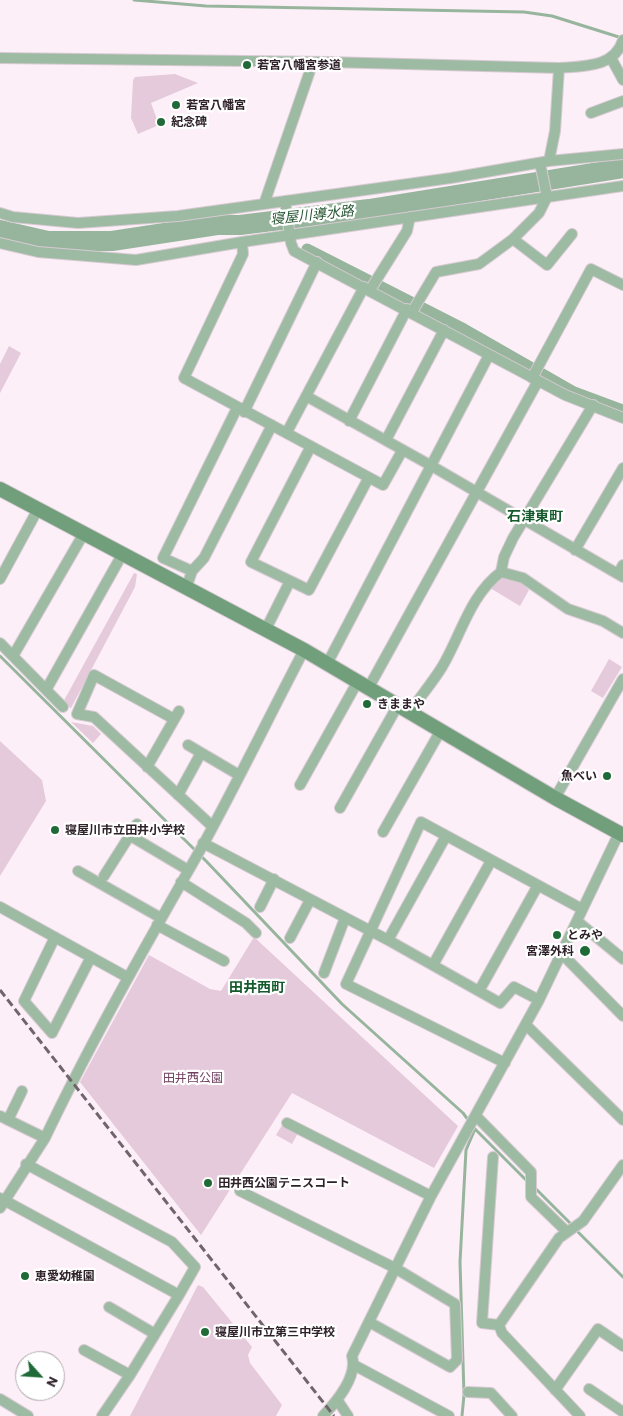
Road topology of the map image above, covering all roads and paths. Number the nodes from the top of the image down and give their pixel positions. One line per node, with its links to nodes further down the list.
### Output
1 (622, 42): 3 (street)
2 (0, 58): 4 (street)
3 (611, 58): 5 (street); 6 (street)
4 (313, 62): 5 (street); 14 (street)
5 (559, 68): 10 (street)
6 (623, 80)
7 (623, 101): 8 (street)
8 (591, 114)
9 (623, 154): 10 (street)
10 (544, 164): 12 (street); 13 (street)
11 (623, 186): 12 (street)
12 (547, 195): 16 (street); 19 (street)
13 (285, 202): 14 (street); 17 (street)
14 (264, 204): 15 (street)
15 (0, 212)
16 (410, 216): 17 (street); 24 (street)
17 (289, 234): 20 (street); 22 (street)
18 (572, 234): 19 (street)
19 (512, 239): 25 (street)
20 (242, 242): 21 (street); 31 (street)
21 (0, 243)
22 (317, 262): 24 (street); 31 (street)
23 (622, 280): 28 (street)
24 (371, 286): 25 (street); 29 (street)
25 (409, 311): 26 (street); 33 (street)
26 (444, 330): 27 (street); 36 (street)
27 (489, 355): 28 (street); 39 (street)
28 (536, 375): 30 (street); 43 (street)
29 (306, 396): 33 (street); 35 (street)
30 (593, 405): 32 (street); 45 (street)
31 (241, 410): 34 (street); 49 (street)
32 (623, 418)
33 (349, 420): 36 (street)
34 (272, 424): 35 (street); 49 (street)
35 (287, 432): 37 (street)
36 (386, 440): 38 (street)
37 (311, 446): 41 (street); 53 (street)
38 (402, 451): 39 (street); 41 (street)
39 (430, 465): 43 (street); 60 (street)
40 (623, 468): 47 (street)
41 (368, 479): 53 (street)
42 (0, 489): 44 (street)
43 (476, 492): 45 (street); 62 (street)
44 (38, 509): 46 (street); 52 (street)
45 (525, 522): 47 (street); 50 (street)
46 (84, 533): 48 (street); 59 (street)
47 (575, 550): 51 (street)
48 (123, 553): 54 (street); 63 (street)
49 (192, 571): 54 (street)
50 (501, 572): 56 (street); 65 (street)
51 (621, 572)
52 (0, 579)
53 (290, 581): 55 (street)
54 (187, 586): 55 (street)
55 (266, 629): 58 (street)
56 (623, 633)
57 (0, 643): 59 (street)
58 (304, 650): 60 (street); 70 (street)
59 (13, 656): 63 (street)
60 (327, 664): 62 (street)
61 (623, 679): 73 (street)
62 (364, 684): 65 (street); 71 (street)
63 (46, 690): 64 (street)
64 (63, 707)
65 (404, 709): 66 (street); 74 (street)
66 (441, 730): 73 (street); 77 (street)
67 (188, 745): 68 (street)
68 (201, 753): 70 (street); 72 (street)
69 (147, 767): 69 (street); 72 (street)
70 (239, 775): 76 (street)
71 (300, 785)
72 (178, 795): 76 (street)
73 (555, 798): 78 (street)
74 (340, 808)
75 (136, 824): 79 (street)
76 (212, 826): 81 (street)
77 (382, 832)
78 (621, 834): 92 (street)
79 (129, 835): 83 (street); 85 (street)
80 (446, 836): 82 (street); 96 (street); 100 (street)
81 (203, 844): 83 (street); 86 (street)
82 (491, 861): 88 (street); 105 (street)
83 (188, 870): 87 (street)
84 (78, 871): 95 (street)
85 (104, 876)
86 (274, 879): 89 (street); 90 (street)
87 (181, 882): 95 (street); 97 (street)
88 (537, 887): 92 (street); 108 (street)
89 (310, 900): 93 (street); 99 (street)
90 (260, 906)
91 (0, 907): 98 (street)
92 (582, 910): 94 (street)
93 (345, 918): 96 (street); 106 (street)
94 (577, 920): 101 (street); 103 (street)
95 (159, 922): 104 (street); 107 (street)
96 (370, 930): 100 (street); 112 (street)
97 (256, 933)
98 (55, 937): 102 (street); 102 (street)
99 (290, 938)
100 (388, 940): 105 (street)
101 (562, 954): 109 (street); 110 (street)
102 (91, 957): 107 (street)
103 (623, 959)
104 (224, 961)
105 (433, 965): 108 (street)
106 (324, 973)
107 (127, 977): 118 (street)
108 (479, 991): 109 (street)
109 (539, 1000): 111 (street)
110 (623, 1016)
111 (526, 1025): 112 (street); 115 (street)
112 (505, 1063): 116 (street)
113 (22, 1091): 114 (street)
114 (4, 1118): 118 (street)
115 (623, 1120)
116 (473, 1122): 123 (street); 125 (street)
117 (287, 1123): 123 (street)
118 (45, 1138): 120 (street)
119 (494, 1157): 130 (street)
120 (26, 1164): 124 (street); 127 (street)
121 (623, 1165): 125 (street)
122 (240, 1191): 126 (street)
123 (431, 1196): 126 (street)
124 (2, 1202): 127 (street)
125 (571, 1229): 130 (street)
126 (395, 1268): 129 (street); 129 (street)
127 (179, 1295): 131 (street)
128 (109, 1307): 131 (street)
129 (369, 1322): 134 (street)
130 (499, 1325): 137 (street)
131 (155, 1334): 135 (street)
132 (623, 1346): 137 (street)
133 (84, 1350): 135 (street)
134 (354, 1365): 140 (street); 146 (street)
135 (130, 1375): 143 (street)
136 (589, 1389): 141 (street)
137 (555, 1390): 148 (street)
138 (468, 1392): 147 (street)
139 (0, 1399): 142 (street)
140 (338, 1401): 144 (street); 145 (street)
141 (623, 1412)
142 (28, 1416)
143 (102, 1416)
144 (323, 1416)
145 (348, 1416)
146 (449, 1416)
147 (512, 1416)
148 (580, 1416)

